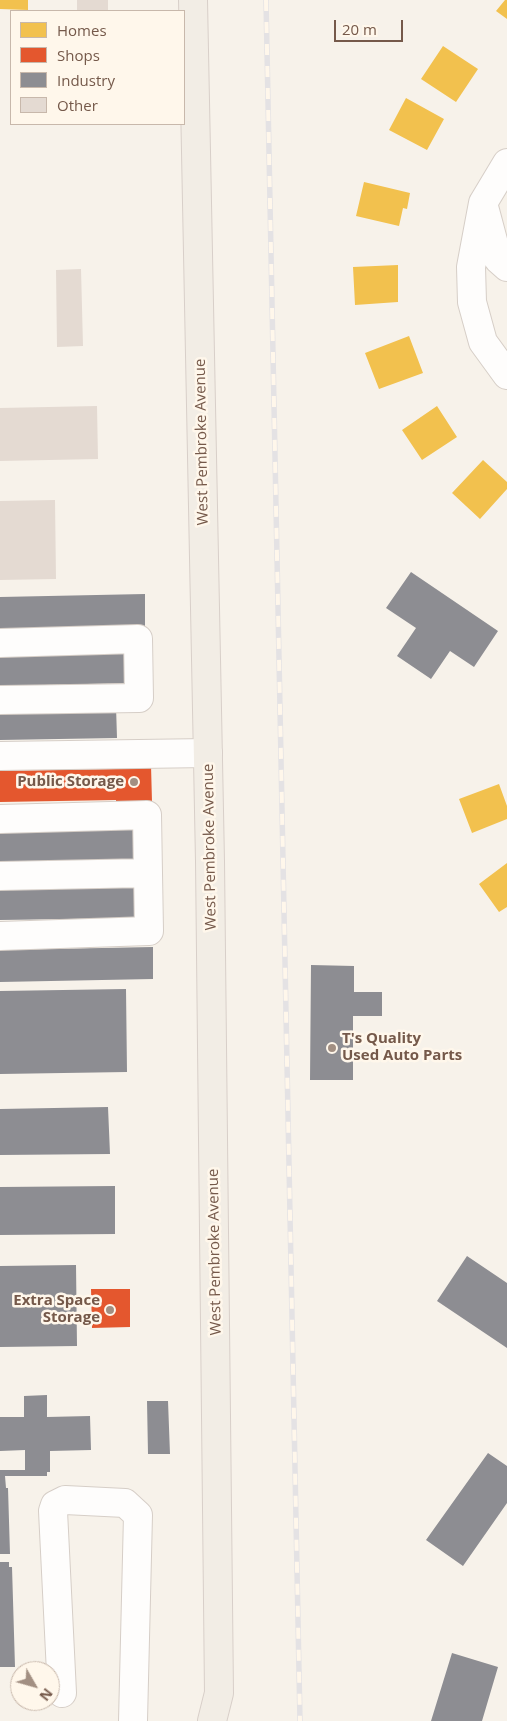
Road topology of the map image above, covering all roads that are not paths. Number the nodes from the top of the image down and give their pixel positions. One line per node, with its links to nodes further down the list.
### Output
1 (193, 0): 8 (main road, West Pembroke Avenue)
2 (507, 163): 3 (street)
3 (483, 203): 4 (street); 5 (street)
4 (507, 266)
5 (507, 375)
6 (0, 643): 7 (street)
7 (0, 700)
8 (208, 753): 9 (street); 15 (main road, West Pembroke Avenue)
9 (0, 756)
10 (0, 819): 11 (street)
11 (147, 873): 12 (street); 13 (street)
12 (0, 876)
13 (0, 936)
14 (62, 1693): 16 (street)
15 (219, 1694): 17 (main road, West Pembroke Avenue); 18 (main road, West Pembroke Avenue)
16 (133, 1721)
17 (212, 1721)
18 (227, 1721)

